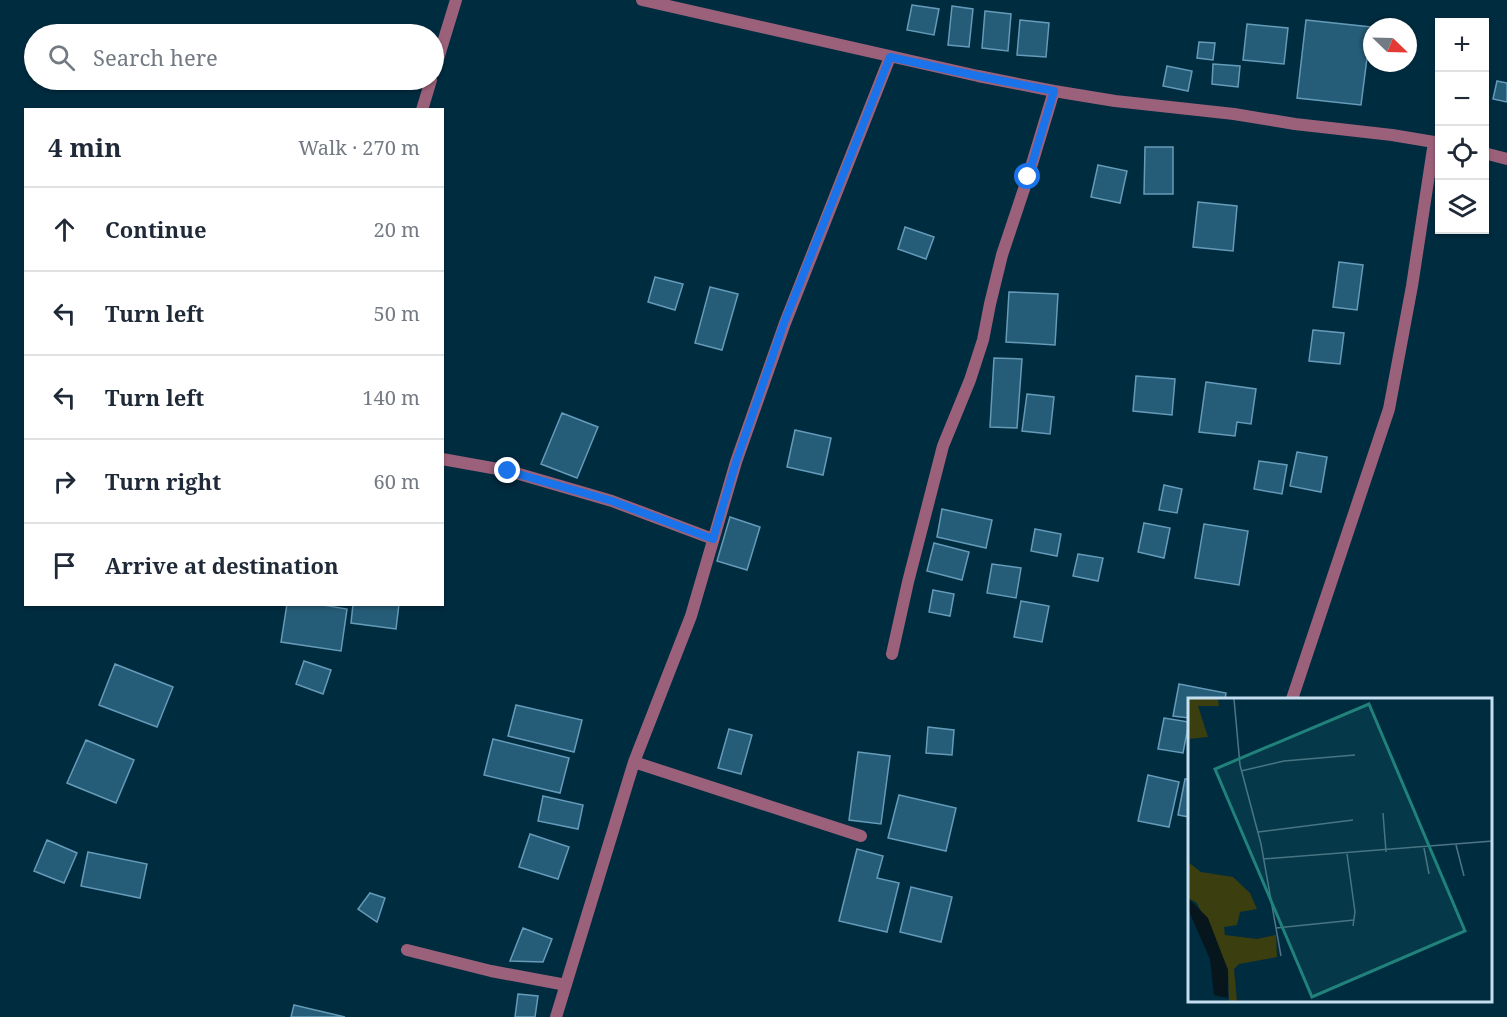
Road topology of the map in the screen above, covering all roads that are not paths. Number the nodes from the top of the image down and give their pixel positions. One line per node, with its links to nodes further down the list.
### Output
1 (456, 0): 3 (street)
2 (642, 0): 4 (street)
3 (444, 39)
4 (890, 57): 6 (street); 13 (street)
5 (428, 90): 7 (street)
6 (1054, 91): 8 (street); 14 (street)
7 (423, 108)
8 (1435, 143)
9 (1435, 154): 15 (street)
10 (1489, 154): 11 (street)
11 (1507, 159)
12 (444, 459): 13 (street)
13 (713, 539): 16 (street)
14 (892, 654)
15 (1292, 698)
16 (634, 762): 17 (street); 19 (street)
17 (861, 836)
18 (407, 950): 19 (street)
19 (566, 985): 20 (street)
20 (556, 1017)

